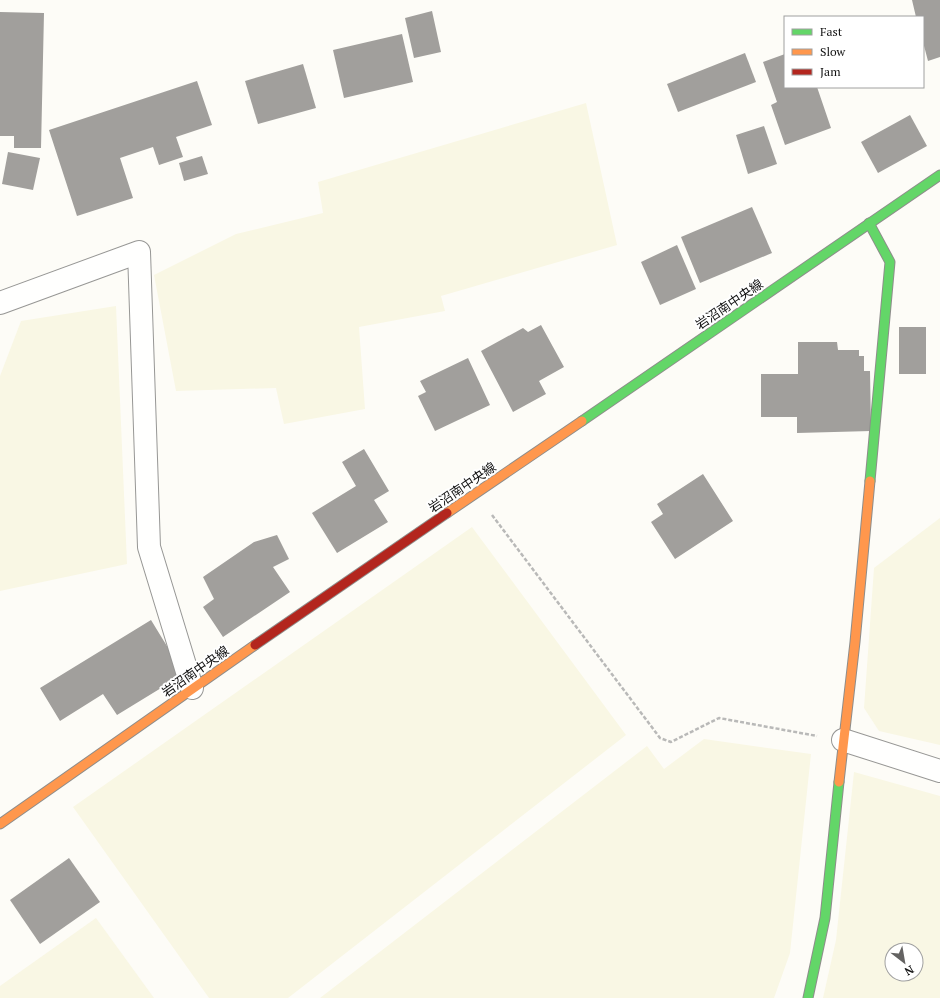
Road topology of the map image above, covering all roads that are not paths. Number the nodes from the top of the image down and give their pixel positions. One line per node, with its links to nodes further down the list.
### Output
1 (940, 175): 2 (street, 岩沼南中央線)
2 (869, 223): 4 (street, 岩沼南中央線); 5 (street)
3 (0, 303): 4 (street)
4 (192, 688): 7 (street, 岩沼南中央線)
5 (843, 740): 6 (street); 8 (street)
6 (940, 772)
7 (0, 824)
8 (808, 998)

